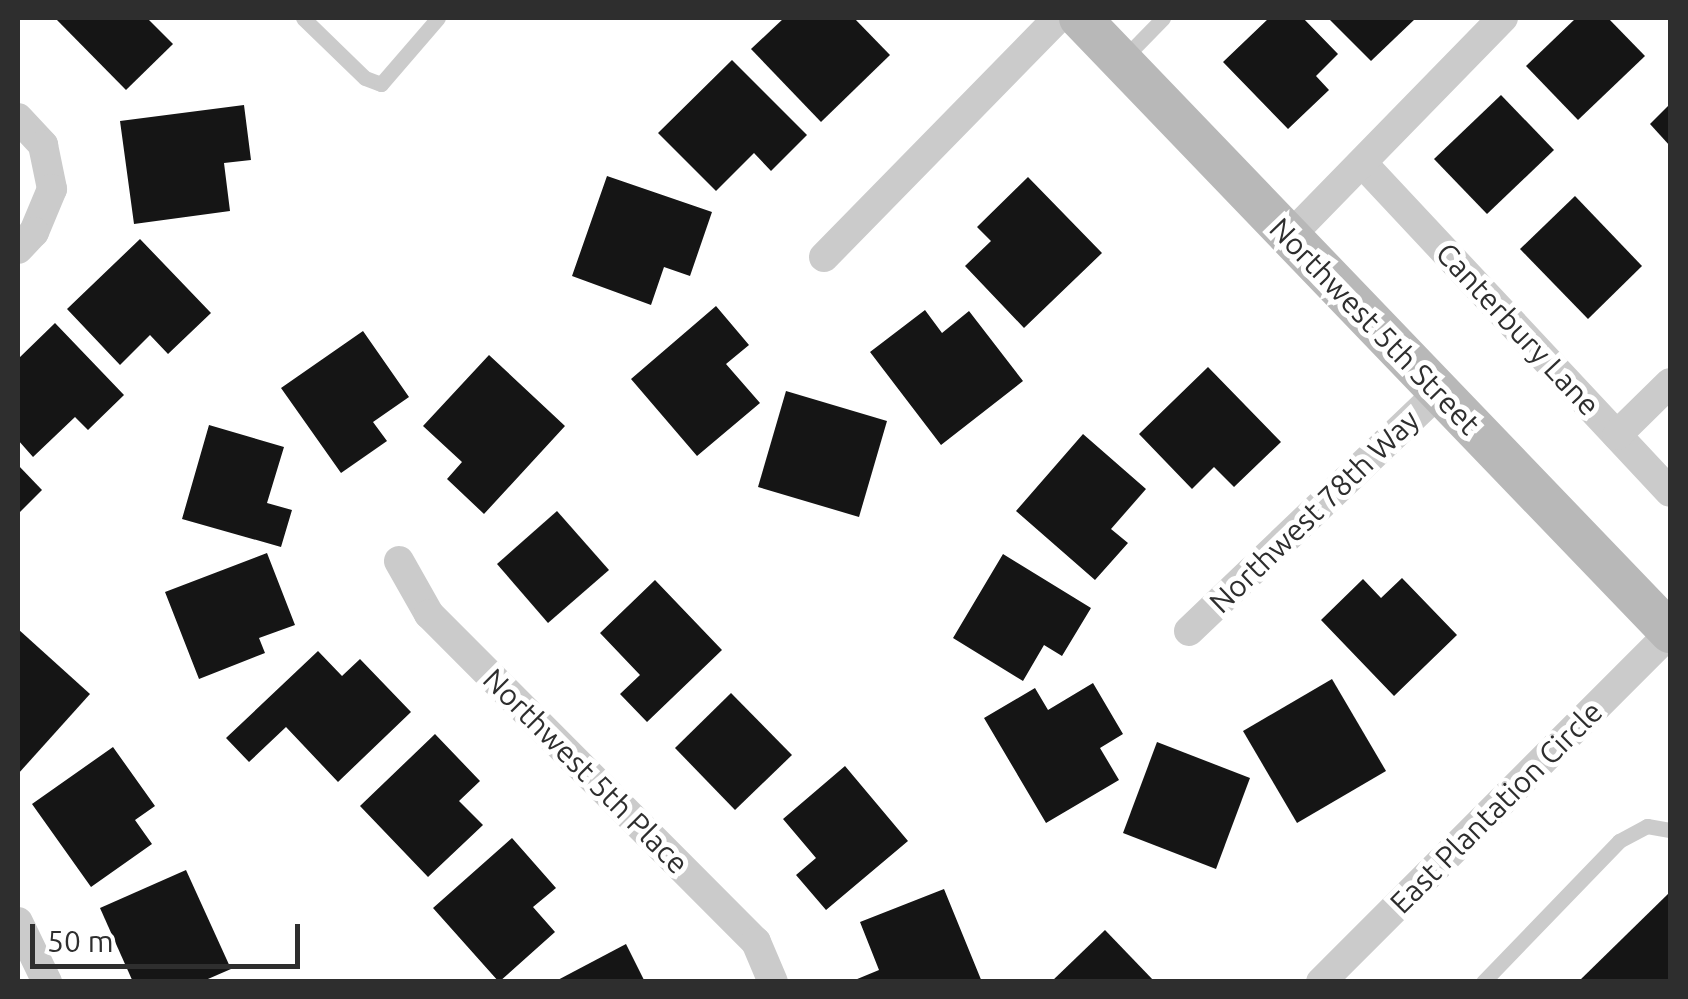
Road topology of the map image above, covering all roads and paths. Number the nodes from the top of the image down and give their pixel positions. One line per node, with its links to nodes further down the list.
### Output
1 (303, 18): 2 (lane)
2 (438, 18)
3 (1058, 18): 12 (street)
4 (1080, 18): 7 (street, Northwest 5th Street)
5 (1163, 18): 7 (lane)
6 (1503, 18): 9 (street)
7 (1121, 60): 10 (street, Northwest 5th Street)
8 (18, 118): 11 (street)
9 (1365, 166): 10 (street); 15 (street, Canterbury Lane)
10 (1288, 238): 14 (street, Northwest 5th Street)
11 (18, 249)
12 (824, 257)
13 (1670, 383): 15 (street)
14 (1440, 391): 18 (street, Northwest 78th Way); 19 (street, Northwest 5th Street)
15 (1617, 435): 16 (street, Canterbury Lane)
16 (1670, 492)
17 (399, 561): 23 (street, Northwest 5th Place)
18 (1189, 631)
19 (1670, 633): 24 (street, East Plantation Circle)
20 (1670, 830): 25 (lane)
21 (18, 922): 22 (street)
22 (47, 982)
23 (773, 982)
24 (1320, 982)
25 (1482, 982)

